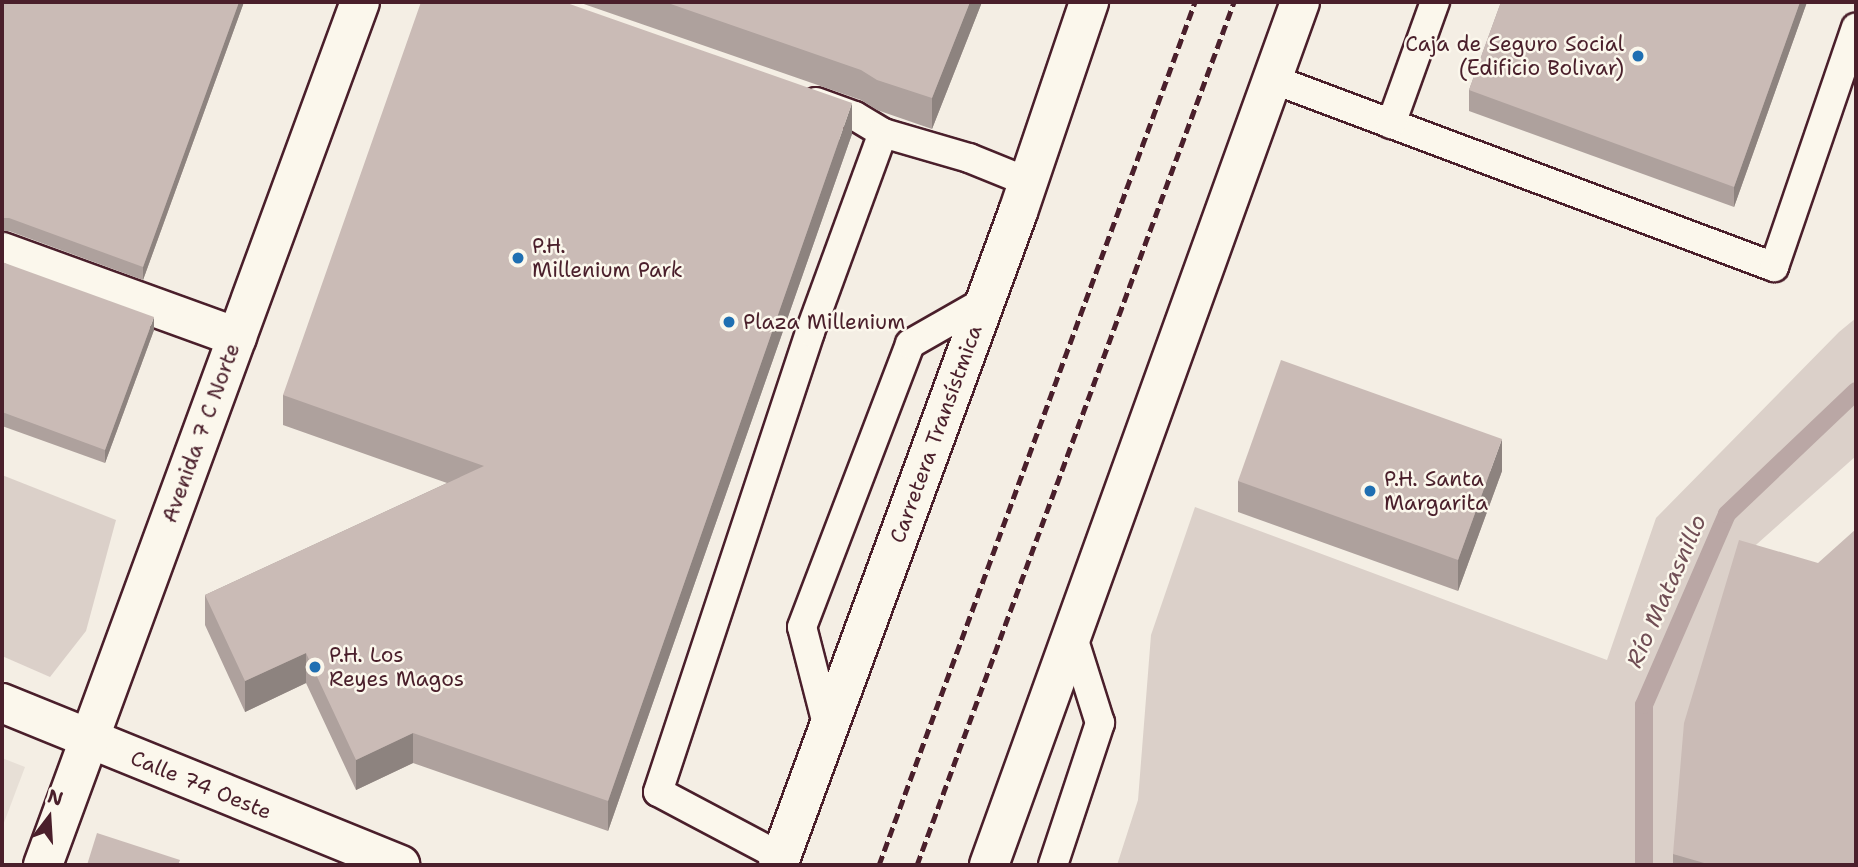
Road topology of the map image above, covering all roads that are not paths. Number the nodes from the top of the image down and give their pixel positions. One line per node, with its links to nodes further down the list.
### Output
1 (360, 2): 13 (main road, Avenida 7 C Norte)
2 (1089, 2): 10 (main road, Carretera Transístmica)
3 (1300, 2): 6 (main road)
4 (1435, 2): 8 (lane)
5 (1856, 27): 8 (lane)
6 (1272, 79): 8 (lane); 14 (main road)
7 (790, 93): 9 (lane)
8 (1391, 124)
9 (883, 133): 10 (lane); 18 (lane)
10 (1028, 182): 12 (main road, Carretera Transístmica)
11 (2, 252): 13 (main road)
12 (985, 301): 16 (main road, Carretera Transístmica); 16 (lane)
13 (237, 337): 17 (main road, Avenida 7 C Norte)
14 (1072, 634): 21 (main road); 22 (lane)
15 (2, 703): 17 (main road, Calle 74 Oeste)
16 (828, 728): 18 (main road, Carretera Transístmica)
17 (89, 740): 19 (main road, Avenida 7 C Norte); 20 (main road, Calle 74 Oeste)
18 (779, 861)
19 (43, 865)
20 (400, 865)
21 (989, 865)
22 (1053, 865)

